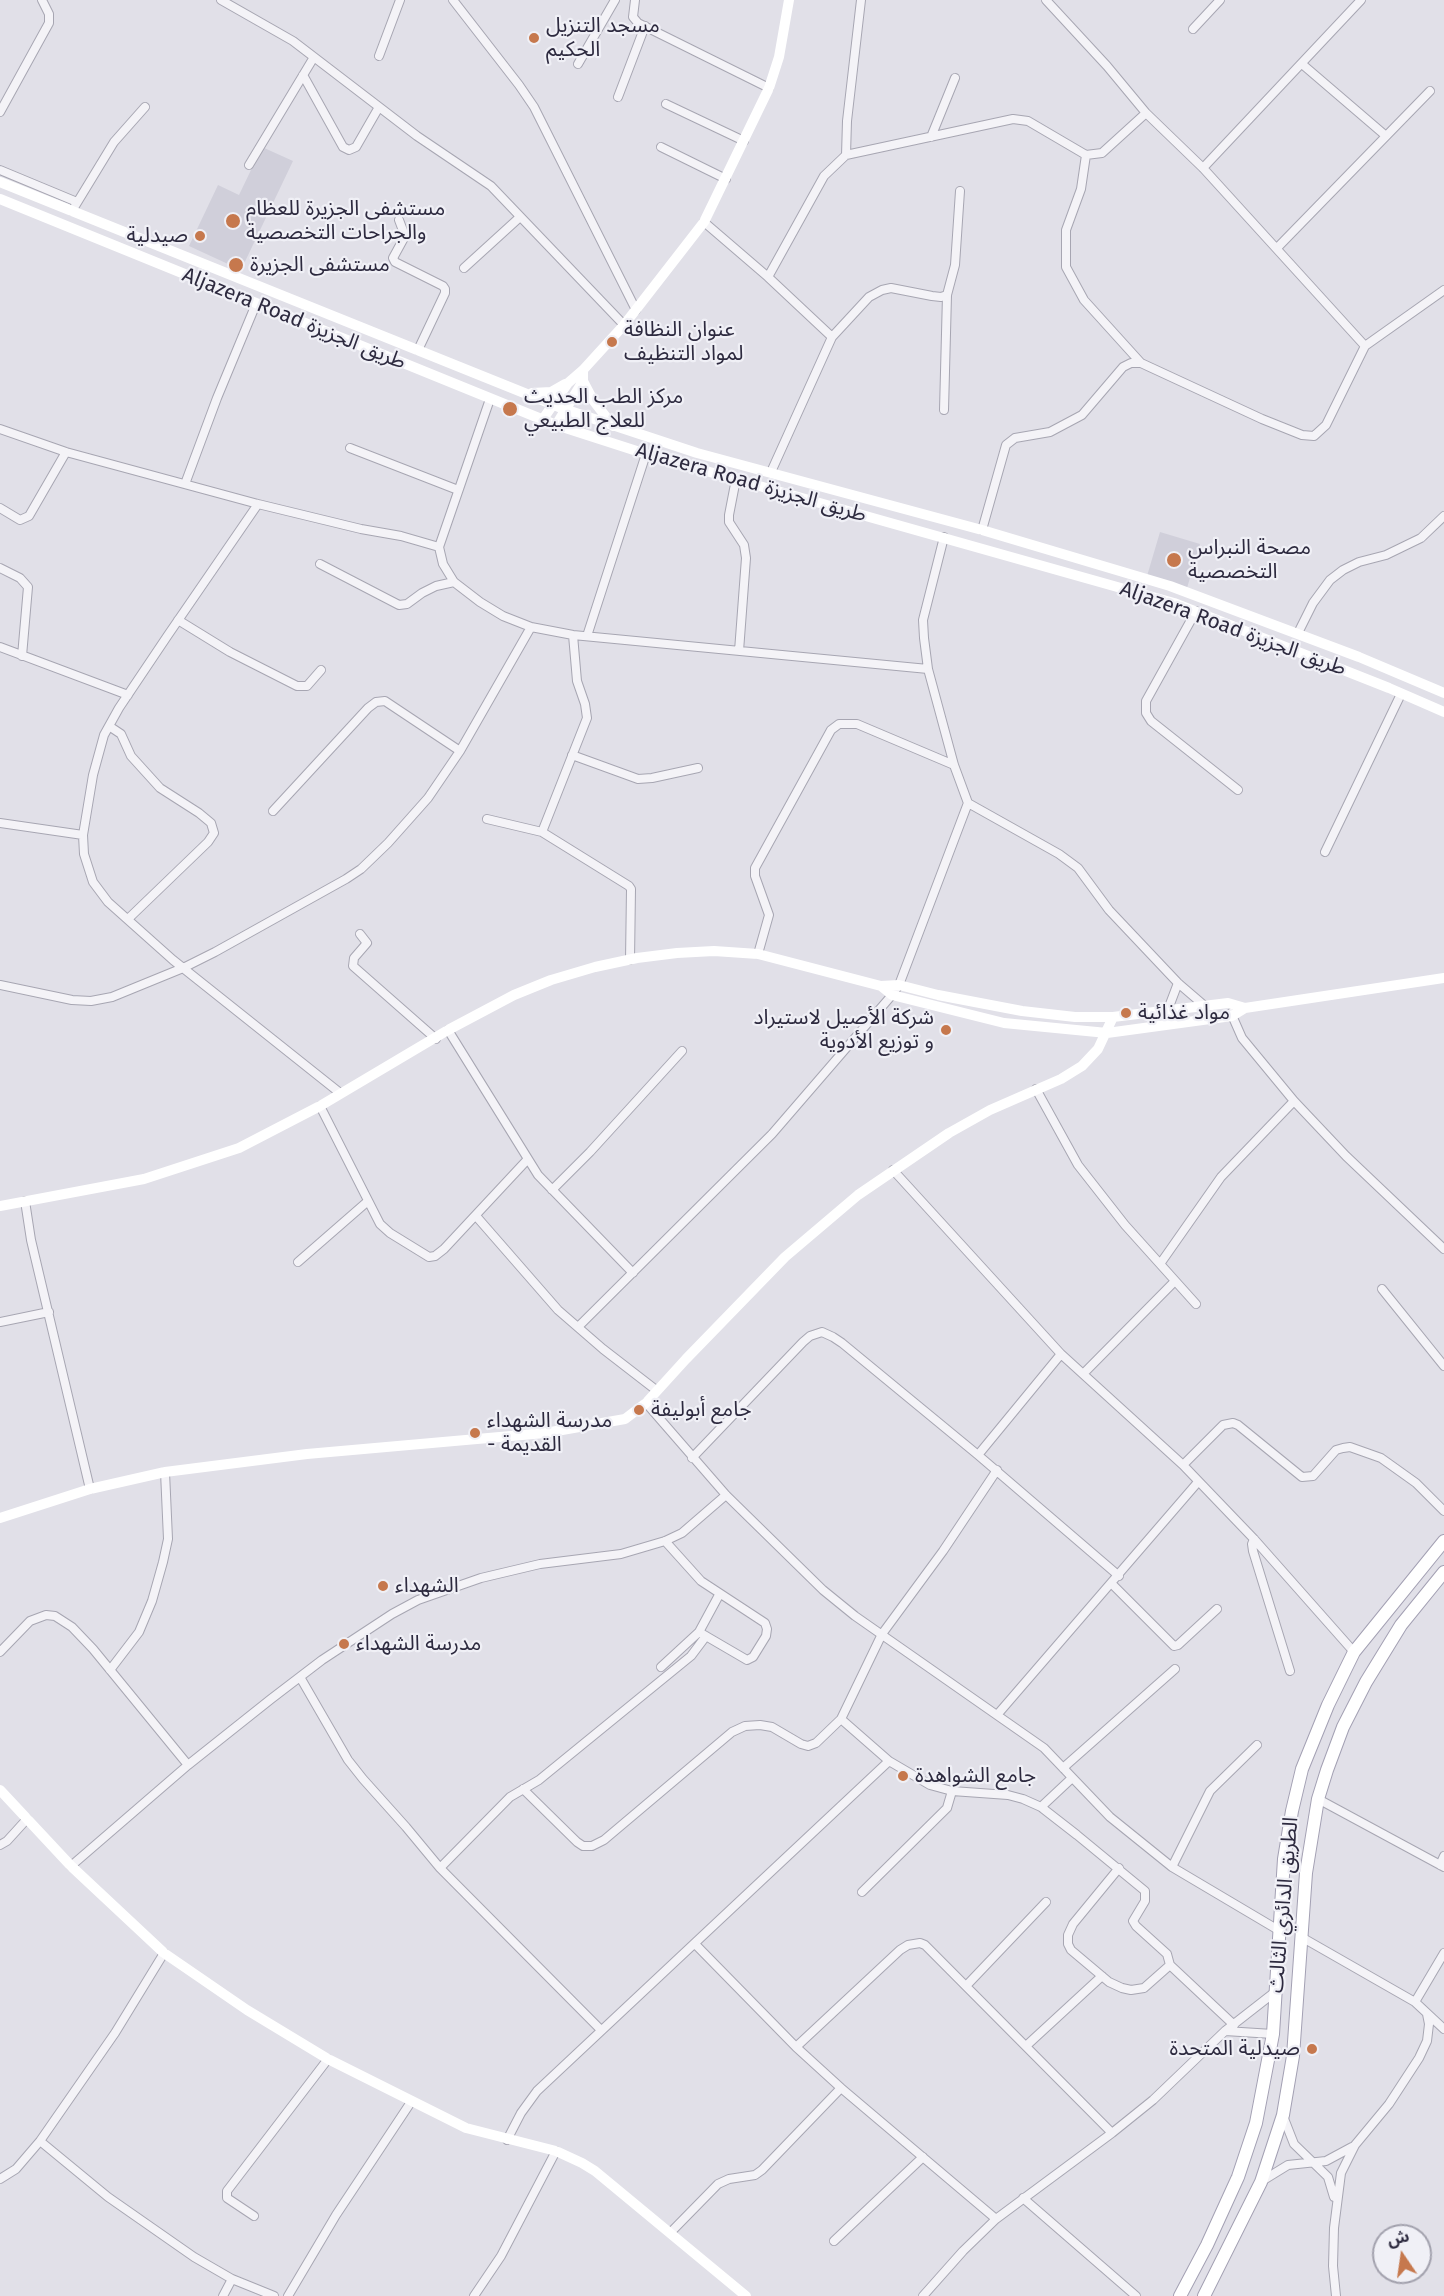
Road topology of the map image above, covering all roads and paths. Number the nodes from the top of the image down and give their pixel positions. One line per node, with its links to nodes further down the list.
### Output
1 (42, 0): 26 (street)
2 (221, 0): 15 (street)
3 (400, 0): 14 (street)
4 (453, 0): 51 (street)
5 (615, 0): 16 (street)
6 (635, 0): 12 (street)
7 (789, 0): 20 (street)
8 (861, 0): 32 (street)
9 (1046, 0): 27 (street)
10 (1220, 0): 13 (street)
11 (1362, 0): 17 (street)
12 (645, 26): 20 (street); 22 (street)
13 (1193, 29)
14 (379, 56)
15 (314, 57): 18 (street); 25 (street)
16 (578, 64)
17 (1302, 64): 28 (street); 35 (street)
18 (303, 75): 25 (street); 34 (street)
19 (955, 78): 29 (street)
20 (769, 88): 30 (street)
21 (1430, 91): 28 (street)
22 (618, 97)
23 (666, 104): 30 (street)
24 (145, 107): 41 (street)
25 (379, 107): 42 (street)
26 (0, 112)
27 (1146, 113): 33 (street); 35 (street)
28 (1386, 136): 45 (street)
29 (930, 137): 32 (street); 33 (street)
30 (744, 141): 37 (street)
31 (661, 147): 37 (street)
32 (846, 155): 47 (street)
33 (1086, 155): 56 (street)
34 (249, 165)
35 (1203, 168): 45 (street)
36 (0, 170): 41 (street)
37 (726, 179): 44 (street)
38 (0, 182): 41 (street, Aljazera Road طريق الجزيزة)
39 (960, 191): 49 (street)
40 (0, 199): 50 (street, Aljazera Road طريق الجزيزة)
41 (75, 206): 55 (street, Aljazera Road طريق الجزيزة)
42 (520, 217): 46 (street); 52 (street)
43 (399, 220): 55 (street)
44 (704, 222): 47 (street); 51 (street)
45 (1277, 248): 54 (street)
46 (464, 268)
47 (768, 277): 53 (street)
48 (1444, 290): 54 (street)
49 (947, 295): 53 (street); 63 (street)
50 (256, 304): 60 (street, Aljazera Road طريق الجزيزة); 73 (street)
51 (636, 310): 52 (street)
52 (624, 325): 57 (street)
53 (832, 337): 71 (street)
54 (1365, 346): 56 (street)
55 (418, 350): 59 (street, Aljazera Road طريق الجزيزة)
56 (1141, 363): 78 (street)
57 (583, 375): 58 (street); 62 (street); 66 (street)
58 (568, 382): 59 (street); 61 (street)
59 (524, 392): 61 (street, Aljazera Road طريق الجزيزة)
60 (490, 399): 64 (street, Aljazera Road طريق الجزيزة); 74 (street)
61 (552, 405): 62 (street, Aljazera Road طريق الجزيزة); 64 (street)
62 (564, 409): 65 (street); 66 (street, Aljazera Road طريق الجزيزة)
63 (944, 410)
64 (543, 419): 65 (street, Aljazera Road طريق الجزيزة)
65 (556, 425): 70 (street, Aljazera Road طريق الجزيزة)
66 (613, 426): 71 (street, Aljazera Road طريق الجزيزة)
67 (0, 429): 69 (street)
68 (350, 448): 74 (street)
69 (66, 452): 73 (street); 76 (street)
70 (646, 454): 72 (street, Aljazera Road طريق الجزيزة); 89 (street)
71 (771, 472): 78 (street, Aljazera Road طريق الجزيزة)
72 (736, 479): 79 (street, Aljazera Road طريق الجزيزة); 91 (street)
73 (185, 484): 75 (street)
74 (458, 490): 80 (street)
75 (258, 504): 80 (street); 85 (street)
76 (0, 508)
77 (1444, 516): 87 (street)
78 (982, 530): 87 (street, Aljazera Road طريق الجزيزة)
79 (944, 537): 84 (street, Aljazera Road طريق الجزيزة); 93 (street)
80 (439, 547): 83 (street)
81 (320, 564): 83 (street)
82 (0, 568): 92 (street)
83 (454, 582): 86 (street)
84 (1196, 611): 96 (street, Aljazera Road طريق الجزيزة); 104 (street)
85 (178, 620): 94 (street); 97 (street)
86 (531, 627): 88 (street); 100 (street)
87 (1298, 633): 95 (street, Aljazera Road طريق الجزيزة)
88 (573, 635): 89 (street); 101 (street)
89 (587, 636): 91 (street)
90 (0, 647): 92 (street)
91 (739, 651): 93 (street)
92 (22, 656): 97 (street)
93 (928, 669): 102 (street)
94 (321, 670)
95 (1444, 693)
96 (1401, 694): 98 (street, Aljazera Road طريق الجزيزة); 111 (street)
97 (128, 695): 99 (street)
98 (1444, 712)
99 (110, 726): 110 (street); 112 (street)
100 (460, 751): 106 (street); 116 (street)
101 (572, 755): 103 (street); 109 (street)
102 (954, 765): 105 (street); 114 (street)
103 (698, 768)
104 (1238, 790)
105 (968, 803): 118 (street); 120 (street)
106 (273, 810)
107 (488, 819): 109 (street)
108 (0, 824): 110 (street)
109 (542, 832): 115 (street)
110 (83, 835): 112 (street)
111 (1325, 852)
112 (128, 919): 116 (street)
113 (360, 934): 131 (street)
114 (758, 954): 115 (street); 121 (street)
115 (630, 960): 129 (street)
116 (183, 968): 119 (street); 134 (street)
117 (1444, 979): 125 (street)
118 (1178, 983): 124 (street); 126 (street)
119 (0, 985)
120 (899, 985): 121 (street); 122 (street); 128 (street)
121 (880, 986): 122 (street)
122 (892, 995): 130 (street); 147 (street)
123 (1228, 1003): 124 (street); 125 (street); 127 (street)
124 (1206, 1007): 126 (street)
125 (1245, 1008): 127 (street)
126 (1167, 1012): 128 (street)
127 (1232, 1016): 130 (street); 135 (street)
128 (1113, 1017): 130 (street)
129 (448, 1030): 131 (street); 137 (street)
130 (1107, 1033): 133 (street)
131 (436, 1039): 134 (street)
132 (682, 1051): 139 (street)
133 (1036, 1089): 138 (street); 146 (street)
134 (340, 1094): 136 (street)
135 (1294, 1101): 144 (street); 146 (street)
136 (320, 1106): 140 (street); 141 (street)
137 (527, 1160): 139 (street); 143 (street)
138 (893, 1170): 154 (street); 157 (street)
139 (552, 1190): 147 (street)
140 (25, 1201): 142 (street); 151 (street)
141 (368, 1201): 143 (street); 145 (street)
142 (0, 1206)
143 (476, 1216): 153 (street)
144 (1444, 1249)
145 (298, 1262)
146 (1160, 1264): 148 (street)
147 (633, 1273): 153 (street)
148 (1175, 1281): 150 (street); 156 (street)
149 (1382, 1289): 155 (street)
150 (1196, 1304)
151 (48, 1312): 152 (street); 165 (street)
152 (0, 1322)
153 (578, 1327): 157 (street)
154 (1061, 1354): 156 (street); 159 (street)
155 (1444, 1366)
156 (1083, 1374): 161 (street)
157 (656, 1390): 158 (street)
158 (646, 1403): 160 (street); 163 (street)
159 (978, 1455): 160 (street); 162 (street)
160 (692, 1458): 166 (street)
161 (1183, 1465): 164 (street); 167 (street)
162 (997, 1470): 173 (street); 178 (street)
163 (165, 1472): 165 (street); 183 (street)
164 (1198, 1482): 169 (street); 173 (street)
165 (90, 1489): 168 (street)
166 (726, 1495): 170 (street); 178 (street)
167 (1444, 1511)
168 (0, 1518)
169 (1254, 1539): 180 (street); 184 (street)
170 (665, 1541): 175 (street); 185 (street)
171 (1444, 1541): 180 (main road, الطريق الدائري الثالث)
172 (1444, 1572): 196 (main road, الطريق الدائري الثالث)
173 (1119, 1576): 174 (street)
174 (1112, 1584): 176 (street); 186 (street)
175 (718, 1595): 177 (street); 177 (street)
176 (1217, 1609)
177 (702, 1634): 181 (street); 193 (street)
178 (882, 1634): 186 (street); 187 (street)
179 (0, 1652): 183 (street)
180 (1354, 1652): 208 (main road, الطريق الدائري الثالث)
181 (661, 1667)
182 (1175, 1669): 191 (street)
183 (110, 1670): 190 (street)
184 (1290, 1671)
185 (300, 1677): 190 (street); 204 (street)
186 (997, 1715): 191 (street)
187 (841, 1719): 189 (street); 193 (street)
188 (1257, 1745): 203 (street)
189 (889, 1761): 195 (street); 210 (street)
190 (188, 1765): 201 (street)
191 (1063, 1768): 192 (street)
192 (1071, 1778): 197 (street); 203 (street)
193 (523, 1789): 204 (street)
194 (0, 1790): 198 (street)
195 (952, 1791): 197 (street); 206 (street)
196 (1318, 1799): 202 (street); 209 (main road, الطريق الدائري الثالث)
197 (1041, 1807): 205 (street)
198 (27, 1819): 199 (street); 201 (street)
199 (0, 1845)
200 (1444, 1856): 202 (street)
201 (71, 1866): 211 (street)
202 (1442, 1866)
203 (1172, 1867): 208 (street)
204 (440, 1868): 221 (street)
205 (1119, 1868): 213 (street); 214 (street)
206 (862, 1892)
207 (1046, 1902): 215 (street)
208 (1280, 1931): 216 (main road, الطريق الدائري الثالث)
209 (1303, 1938): 217 (street); 229 (main road, الطريق الدائري الثالث)
210 (694, 1944): 221 (street); 225 (street)
211 (164, 1953): 226 (street); 232 (street)
212 (1444, 1953): 217 (street)
213 (1170, 1965): 214 (street); 220 (street)
214 (1102, 1976): 224 (street)
215 (966, 1986): 224 (street); 225 (street)
216 (1276, 1992): 220 (street); 223 (main road, الطريق الدائري الثالث)
217 (1415, 2002): 218 (street)
218 (1427, 2014): 219 (street); 233 (street)
219 (1442, 2024)
220 (1234, 2025): 222 (street)
221 (601, 2030): 231 (street)
222 (1226, 2031): 223 (street); 230 (street)
223 (1273, 2034): 253 (main road, الطريق الدائري الثالث)
224 (1026, 2046): 230 (street)
225 (796, 2047): 227 (street)
226 (328, 2059): 228 (street); 241 (street)
227 (841, 2088): 235 (street); 243 (street)
228 (411, 2102): 231 (street); 248 (street)
229 (1283, 2115): 236 (street); 238 (main road, الطريق الدائري الثالث)
230 (1112, 2133): 239 (street)
231 (507, 2140): 234 (street)
232 (40, 2141): 237 (street); 245 (street)
233 (1354, 2145): 236 (street); 240 (street)
234 (556, 2151): 243 (street); 249 (street)
235 (923, 2157): 242 (street); 244 (street)
236 (1315, 2163): 238 (street); 240 (street)
237 (0, 2179)
238 (1261, 2182): 254 (main road, الطريق الدائري الثالث)
239 (1023, 2198): 242 (street); 252 (street)
240 (1336, 2203): 255 (street)
241 (254, 2216)
242 (996, 2219): 251 (street)
243 (671, 2232): 250 (street)
244 (834, 2241)
245 (232, 2279): 246 (street); 247 (street)
246 (223, 2296)
247 (274, 2296)
248 (288, 2296)
249 (474, 2296)
250 (747, 2296)
251 (923, 2296)
252 (1136, 2296)
253 (1180, 2296)
254 (1204, 2296)
255 (1336, 2296)

